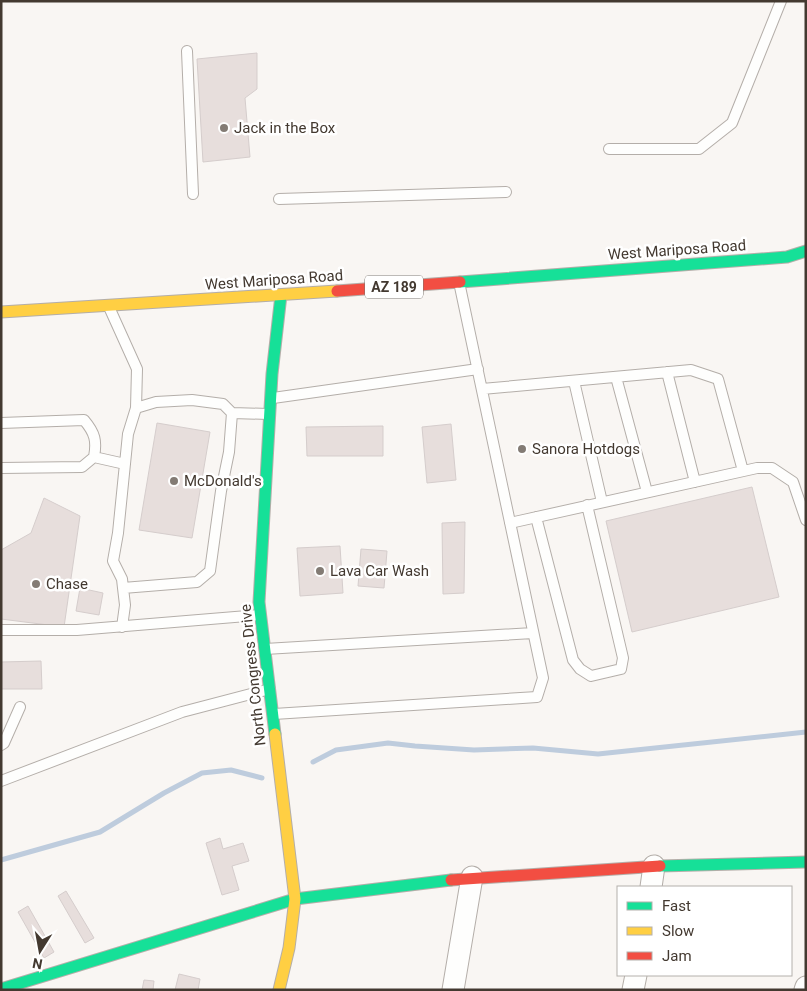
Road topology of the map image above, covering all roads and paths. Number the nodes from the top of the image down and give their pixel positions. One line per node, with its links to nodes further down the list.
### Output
1 (781, 1): 3 (lane)
2 (187, 51): 5 (lane)
3 (609, 149)
4 (506, 192): 6 (lane)
5 (193, 194)
6 (279, 199)
7 (806, 251): 8 (street, West Mariposa Road / AZ 189)
8 (787, 257): 9 (street, West Mariposa Road / AZ 189); 10 (street, West Mariposa Road / AZ 189)
9 (806, 261)
10 (459, 282): 11 (street, West Mariposa Road / AZ 189); 14 (lane)
11 (281, 295): 12 (street, West Mariposa Road / AZ 189); 19 (street, North Congress Drive)
12 (109, 306): 13 (street, West Mariposa Road / AZ 189); 20 (lane)
13 (1, 312)
14 (478, 370): 18 (lane); 19 (lane)
15 (667, 372): 16 (lane); 27 (lane); 28 (lane)
16 (616, 377): 17 (lane); 29 (lane)
17 (574, 381): 18 (lane); 30 (lane)
18 (482, 389): 34 (lane)
19 (271, 398): 22 (street, North Congress Drive)
20 (136, 408): 21 (lane); 25 (lane)
21 (232, 412): 22 (lane); 35 (lane)
22 (270, 414): 36 (street, North Congress Drive)
23 (1, 423): 24 (lane)
24 (94, 457): 25 (lane); 26 (lane)
25 (125, 464): 35 (lane)
26 (1, 468)
27 (743, 471): 28 (lane); 33 (lane)
28 (695, 482): 29 (lane)
29 (648, 492): 30 (lane)
30 (602, 502): 31 (lane)
31 (587, 506): 32 (lane); 32 (lane)
32 (536, 517): 34 (lane)
33 (806, 520)
34 (510, 523): 39 (lane)
35 (124, 588): 37 (lane)
36 (260, 615): 37 (lane); 40 (street, North Congress Drive)
37 (122, 626): 38 (lane)
38 (1, 630)
39 (533, 634): 40 (lane); 43 (lane)
40 (265, 649): 41 (street, North Congress Drive)
41 (270, 689): 43 (street, North Congress Drive); 45 (lane)
42 (20, 707): 44 (lane)
43 (273, 714): 50 (street, North Congress Drive)
44 (1, 744)
45 (1, 781)
46 (806, 862): 47 (street)
47 (654, 866): 48 (street); 49 (street)
48 (472, 877): 50 (street); 54 (street)
49 (651, 886)
50 (295, 899): 52 (street); 53 (street, North Congress Drive)
51 (636, 976): 55 (street)
52 (1, 989)
53 (279, 990)
54 (453, 990)
55 (633, 990)

